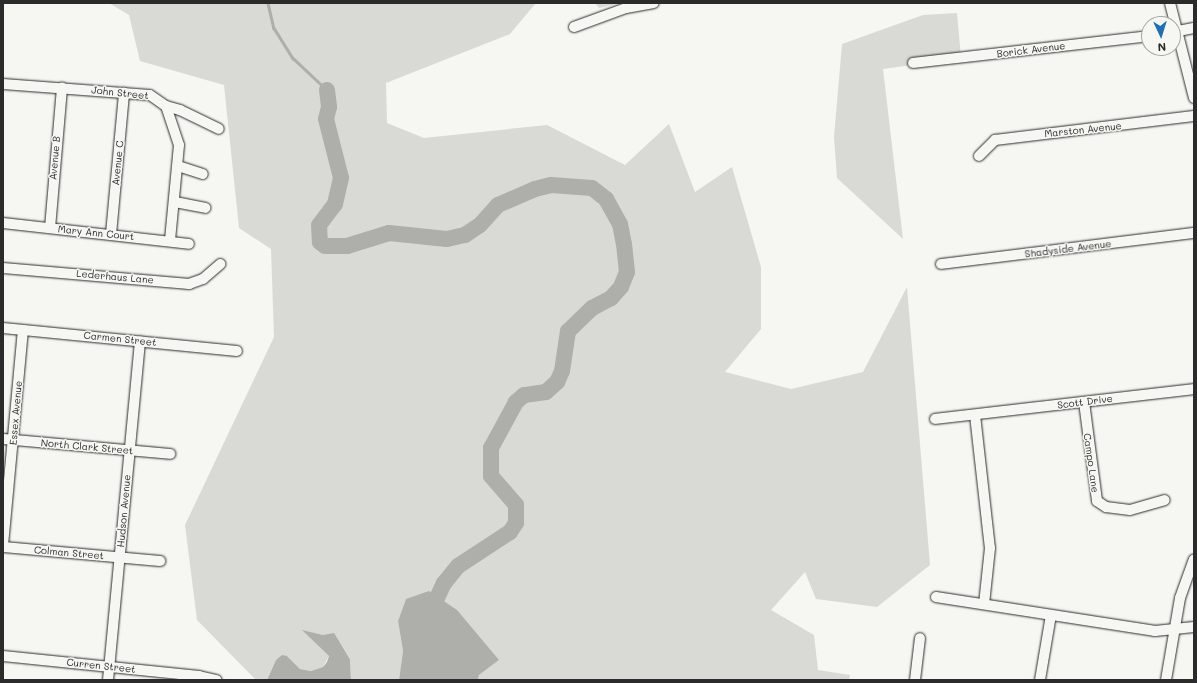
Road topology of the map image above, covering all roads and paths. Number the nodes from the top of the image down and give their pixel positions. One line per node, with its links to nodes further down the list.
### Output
1 (654, 3): 4 (street)
2 (1170, 3): 3 (street)
3 (1172, 16)
4 (574, 27)
5 (1194, 28): 6 (street)
6 (1181, 30)
7 (1141, 37): 9 (street, Borick Avenue)
8 (1181, 52): 13 (street)
9 (913, 63)
10 (3, 84): 11 (street, John Street)
11 (62, 88): 12 (street, John Street); 23 (street, Avenue B)
12 (124, 93): 14 (street, John Street); 25 (street, Avenue C)
13 (1194, 98)
14 (166, 106): 16 (street, John Street); 18 (street)
15 (1194, 116): 17 (street, Marston Avenue)
16 (219, 129)
17 (979, 156)
18 (178, 166): 19 (street); 20 (street)
19 (204, 174)
20 (174, 202): 21 (street); 26 (street)
21 (205, 208)
22 (3, 223): 23 (street, Mary Ann Court)
23 (50, 228): 25 (street, Mary Ann Court)
24 (1194, 233): 29 (street, Shadyside Avenue)
25 (111, 234): 26 (street, Mary Ann Court)
26 (170, 242): 27 (street, Mary Ann Court)
27 (189, 244)
28 (220, 264): 30 (street, Lederhaus Lane)
29 (941, 264)
30 (3, 268)
31 (3, 328): 32 (street, Carmen Street)
32 (23, 330): 33 (street, Carmen Street); 39 (street, Essex Avenue)
33 (140, 342): 34 (street, Carmen Street); 40 (street, Hudson Avenue)
34 (237, 351)
35 (1194, 389): 36 (street, Scott Drive)
36 (1084, 402): 37 (street, Scott Drive); 42 (street, Campo Lane)
37 (975, 415): 38 (street, Scott Drive); 48 (street)
38 (935, 419)
39 (8, 439): 40 (street, North Clark Street); 43 (street, Essex Avenue)
40 (130, 450): 41 (street, North Clark Street); 44 (street, Hudson Avenue)
41 (170, 454)
42 (1165, 500)
43 (3, 546): 44 (street, Colman Street)
44 (120, 557): 46 (street, Colman Street); 54 (street, Hudson Avenue)
45 (1194, 560): 51 (street)
46 (160, 561)
47 (936, 597): 48 (street)
48 (984, 604): 49 (street)
49 (1051, 615): 51 (street); 58 (street)
50 (1194, 628): 51 (street)
51 (1173, 630): 59 (street)
52 (920, 638): 57 (street)
53 (3, 656): 54 (street, Curren Street)
54 (109, 667): 55 (street, Hudson Avenue); 56 (street, Curren Street)
55 (108, 680)
56 (217, 680)
57 (915, 680)
58 (1040, 680)
59 (1166, 680)

